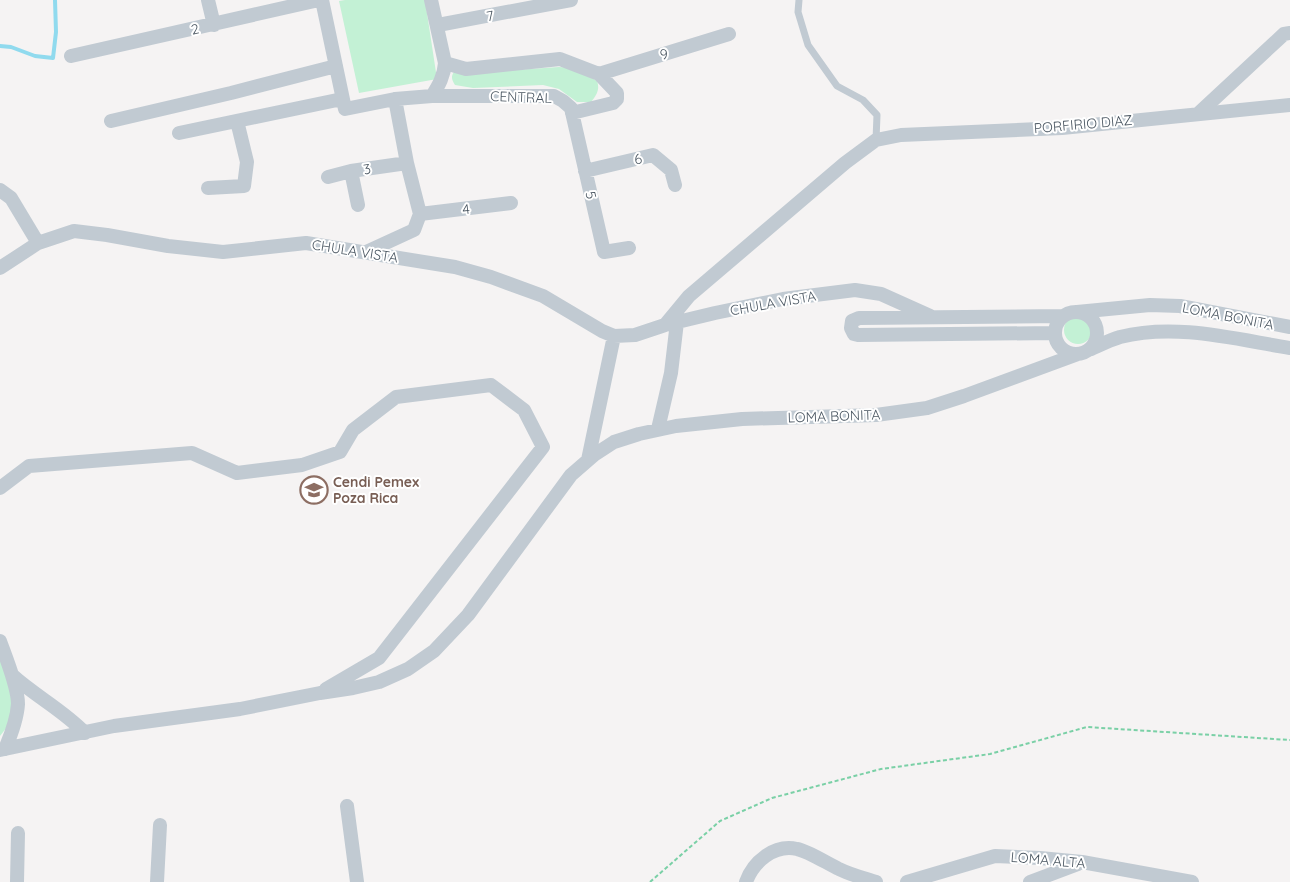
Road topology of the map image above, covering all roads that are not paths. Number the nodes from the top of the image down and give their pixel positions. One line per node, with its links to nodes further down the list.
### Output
1 (208, 0): 6 (street)
2 (320, 0): 6 (street, 2); 12 (street)
3 (432, 0): 7 (street)
4 (571, 0): 7 (street, 7)
5 (799, 0): 23 (lane)
6 (214, 25): 10 (street, 2)
7 (438, 25): 11 (street)
8 (1290, 33): 19 (street)
9 (729, 34): 13 (street, 9)
10 (71, 56)
11 (445, 63): 13 (street); 14 (street)
12 (336, 66): 16 (street); 20 (street)
13 (599, 74): 18 (street)
14 (432, 96): 15 (street, CENTRAL); 18 (street, CENTRAL)
15 (395, 99): 16 (street, CENTRAL); 24 (street)
16 (344, 104): 21 (street, CENTRAL)
17 (1290, 105): 19 (street, PORFIRIO DIAZ)
18 (572, 113): 26 (street, 5)
19 (1199, 114): 23 (street, PORFIRIO DIAZ)
20 (110, 121)
21 (237, 122): 22 (street, CENTRAL); 29 (street)
22 (179, 133)
23 (876, 140): 40 (street)
24 (407, 163): 25 (street, 3); 33 (street)
25 (351, 171): 27 (street, 3); 32 (street)
26 (586, 171): 28 (street, 6); 35 (street, 5)
27 (328, 177)
28 (675, 185)
29 (208, 188)
30 (0, 190): 34 (street)
31 (511, 203): 33 (street, 4)
32 (358, 205)
33 (420, 214): 36 (street)
34 (38, 243): 36 (street, CHULA VISTA); 37 (street, CHULA VISTA)
35 (629, 248)
36 (366, 252): 43 (street, CHULA VISTA)
37 (0, 268)
38 (1070, 314): 39 (street, LOMA BONITA); 41 (street, LOMA BONITA); 42 (street); 45 (street)
39 (930, 316): 40 (street, CHULA VISTA); 42 (street, LOMA BONITA)
40 (671, 324): 43 (street, CHULA VISTA); 46 (street)
41 (1290, 327)
42 (1054, 333): 45 (street)
43 (614, 336): 47 (street)
44 (1290, 348): 45 (street, LOMA BONITA)
45 (1085, 351): 46 (street, LOMA BONITA)
46 (658, 430): 47 (street, LOMA BONITA)
47 (588, 460): 51 (street, LOMA BONITA)
48 (0, 488): 51 (street)
49 (0, 641): 50 (street)
50 (12, 675): 52 (street); 53 (street)
51 (320, 692): 52 (street, LOMA BONITA)
52 (85, 733): 53 (street, LOMA BONITA)
53 (3, 750)
54 (348, 806): 60 (street)
55 (160, 825): 59 (street)
56 (18, 833): 58 (street)
57 (1082, 862): 63 (street, LOMA ALTA); 64 (street); 65 (street, LOMA ALTA)
58 (17, 882)
59 (157, 882)
60 (357, 882)
61 (746, 882): 62 (street)
62 (876, 882)
63 (907, 882)
64 (1030, 882)
65 (1192, 882)

